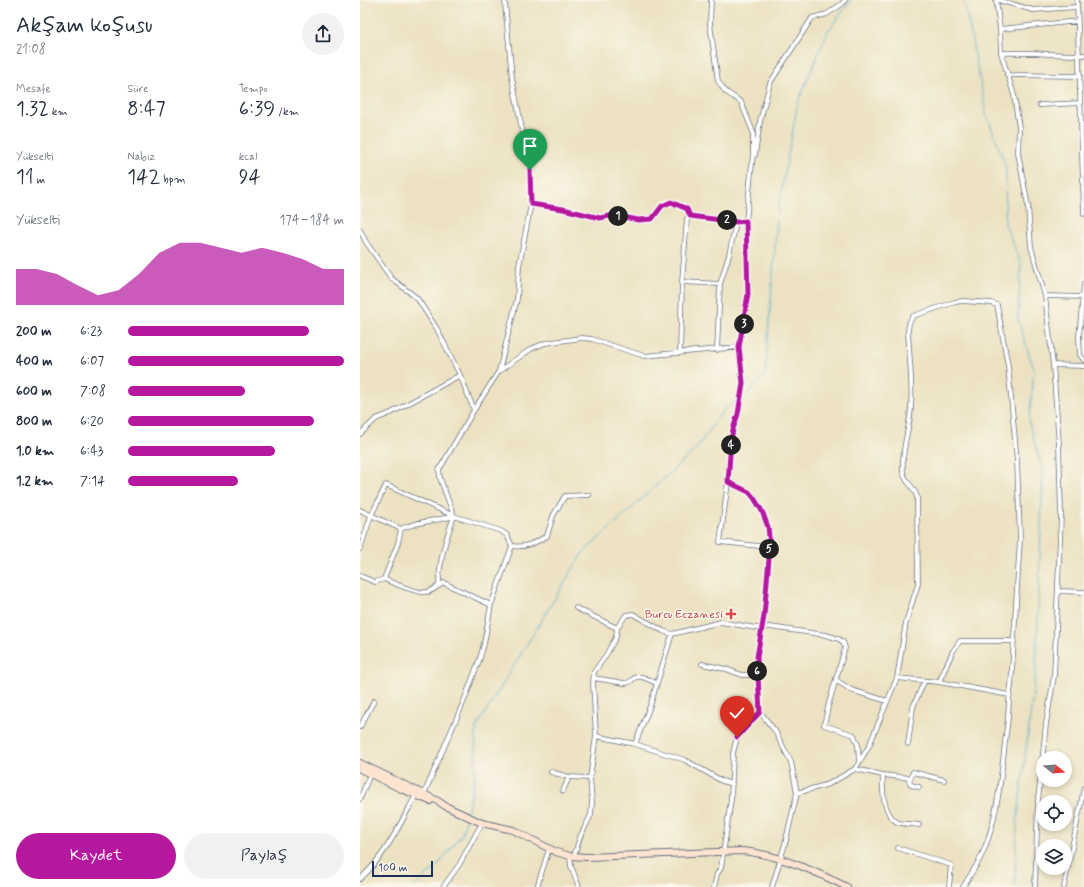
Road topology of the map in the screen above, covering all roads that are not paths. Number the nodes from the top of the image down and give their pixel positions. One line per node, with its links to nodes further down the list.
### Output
1 (711, 0): 16 (street)
2 (845, 0): 16 (street)
3 (997, 0): 6 (street); 8 (street)
4 (1077, 0): 6 (street)
5 (505, 3): 18 (street)
6 (1077, 7): 7 (street)
7 (1078, 21): 8 (street); 10 (street)
8 (1000, 29): 9 (street)
9 (1001, 53): 10 (street); 11 (street)
10 (1082, 55): 12 (street)
11 (1007, 75): 12 (street); 27 (street)
12 (1080, 76): 13 (street)
13 (1081, 103): 14 (street); 15 (street)
14 (1040, 105)
15 (1083, 143): 17 (street)
16 (750, 178): 21 (street)
17 (1084, 196): 19 (street)
18 (531, 204): 20 (street); 35 (street)
19 (1084, 214)
20 (690, 216): 22 (street); 24 (street)
21 (746, 221): 22 (street); 29 (street)
22 (736, 222): 26 (street)
23 (360, 230): 36 (street)
24 (682, 282): 26 (street); 31 (street)
25 (1084, 283): 28 (street)
26 (720, 284): 30 (street)
27 (1045, 296): 28 (street); 33 (street)
28 (1084, 297): 32 (street)
29 (739, 347): 30 (street); 39 (street)
30 (717, 350): 31 (street)
31 (680, 354): 35 (street)
32 (1084, 360)
33 (1053, 365): 34 (street); 51 (street)
34 (1084, 366)
35 (499, 371): 37 (street)
36 (460, 375): 37 (street); 38 (street)
37 (474, 410): 43 (street)
38 (360, 434)
39 (728, 482): 46 (street); 46 (street)
40 (589, 495): 45 (street)
41 (360, 510): 42 (street)
42 (372, 516): 43 (street); 44 (street); 47 (street)
43 (454, 516): 44 (street); 45 (street); 50 (street)
44 (401, 529): 49 (street)
45 (512, 546): 53 (street)
46 (770, 547): 55 (street)
47 (360, 549)
48 (360, 576): 49 (street)
49 (384, 579): 50 (street)
50 (439, 584): 53 (street)
51 (1058, 592): 52 (street); 112 (street)
52 (1084, 592)
53 (491, 605): 92 (street)
54 (576, 608): 56 (street)
55 (762, 627): 57 (street); 60 (street); 63 (street)
56 (617, 628): 57 (street); 61 (street)
57 (672, 634): 66 (street)
58 (1013, 641): 62 (street); 65 (street); 67 (street)
59 (702, 664): 60 (street)
60 (757, 676): 70 (street)
61 (594, 678): 66 (street); 72 (street)
62 (897, 678): 64 (street); 69 (street)
63 (836, 680): 69 (street); 76 (street)
64 (924, 682): 65 (street); 74 (street)
65 (939, 682): 67 (street)
66 (656, 683): 73 (street)
67 (1009, 694): 111 (street)
68 (374, 701): 71 (street)
69 (887, 702): 76 (street)
70 (760, 712): 86 (street); 91 (street)
71 (360, 727)
72 (596, 736): 73 (street); 83 (street)
73 (635, 744): 86 (street)
74 (908, 744)
75 (360, 763): 90 (street)
76 (859, 763): 78 (street)
77 (360, 769): 80 (street)
78 (855, 769): 81 (street); 91 (street)
79 (551, 772): 82 (street)
80 (370, 774): 90 (street); 93 (street)
81 (883, 776): 84 (street); 95 (street)
82 (569, 777): 83 (street); 89 (street)
83 (590, 778): 99 (street)
84 (910, 778): 85 (street); 87 (street)
85 (944, 780)
86 (732, 784): 98 (street)
87 (919, 788)
88 (1084, 788): 113 (street)
89 (563, 791)
90 (417, 793): 92 (street); 102 (street)
91 (797, 793): 100 (street)
92 (424, 796): 94 (street)
93 (360, 799)
94 (478, 821): 96 (street); 103 (street)
95 (919, 824)
96 (549, 848): 99 (street); 104 (street)
97 (898, 848): 110 (street)
98 (722, 852): 99 (street); 100 (street); 106 (street)
99 (572, 856): 105 (street)
100 (780, 858): 101 (street); 107 (street)
101 (804, 868): 108 (street); 109 (street)
102 (360, 879)
103 (444, 887)
104 (537, 887)
105 (579, 887)
106 (714, 887)
107 (772, 887)
108 (839, 887)
109 (847, 887)
110 (949, 887)
111 (963, 887)
112 (1035, 887)
113 (1064, 887)

